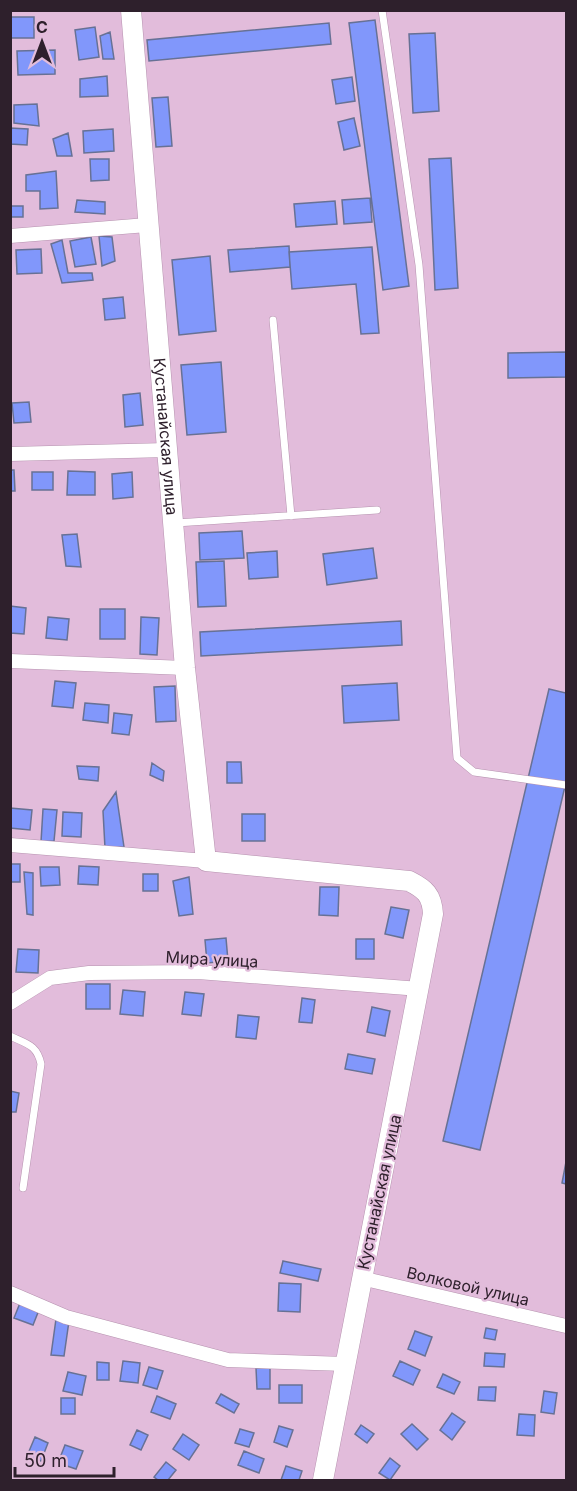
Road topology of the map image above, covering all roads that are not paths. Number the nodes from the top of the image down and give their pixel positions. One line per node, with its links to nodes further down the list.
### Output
1 (130, 10): 3 (street, Кустанайская улица)
2 (382, 10): 13 (lane)
3 (147, 225): 4 (street); 6 (street, Кустанайская улица)
4 (10, 236)
5 (273, 320): 9 (lane)
6 (167, 450): 7 (street); 10 (street, Кустанайская улица)
7 (10, 454)
8 (377, 510): 9 (lane)
9 (291, 516): 10 (lane)
10 (173, 523): 12 (street, Кустанайская улица)
11 (10, 661): 12 (street)
12 (185, 668): 15 (street, Кустанайская улица)
13 (567, 785)
14 (10, 845): 15 (street)
15 (206, 861): 16 (street, Кустанайская улица)
16 (420, 989): 17 (street, Мира улица); 20 (street, Кустанайская улица)
17 (10, 1003)
18 (10, 1036): 19 (lane)
19 (23, 1188)
20 (361, 1278): 22 (street, Волковой улица); 23 (street, Кустанайская улица)
21 (10, 1293): 23 (street)
22 (567, 1326)
23 (345, 1364): 24 (street, Кустанайская улица)
24 (323, 1480)

